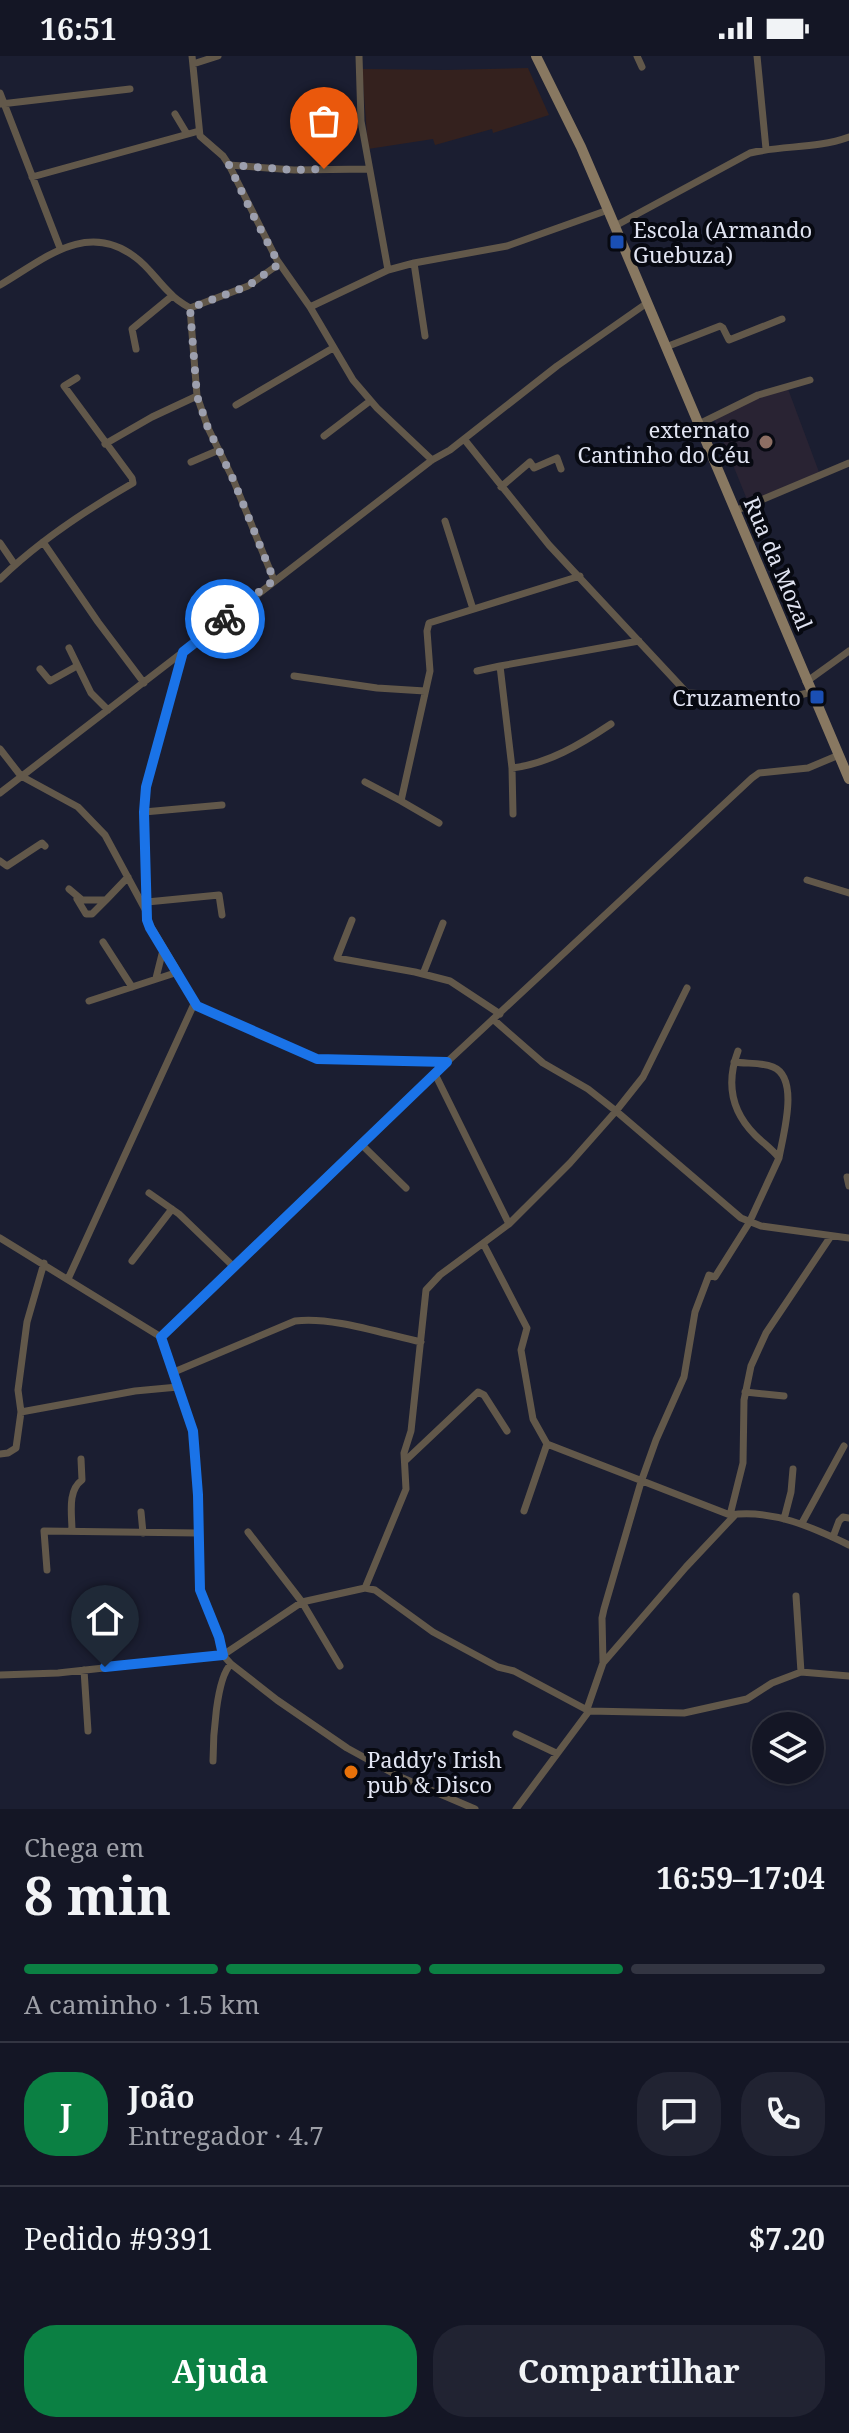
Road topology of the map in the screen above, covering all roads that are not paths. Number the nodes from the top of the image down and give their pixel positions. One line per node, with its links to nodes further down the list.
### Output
1 (218, 56): 6 (street)
2 (359, 56): 17 (street)
3 (536, 56): 19 (main road, Rua da Mozal)
4 (637, 56): 7 (street)
5 (757, 56): 15 (street)
6 (192, 60): 12 (street)
7 (642, 67)
8 (130, 89): 10 (street)
9 (0, 93): 10 (street)
10 (2, 104): 18 (street)
11 (175, 114): 13 (street)
12 (199, 131): 13 (street); 16 (street)
13 (187, 134): 18 (street)
14 (849, 137): 15 (street)
15 (766, 149): 20 (street)
16 (229, 165): 17 (street); 23 (street)
17 (368, 169): 24 (street)
18 (32, 177): 21 (street)
19 (608, 210): 20 (main road, Rua da Mozal); 22 (street)
20 (615, 226): 27 (main road, Rua da Mozal)
21 (60, 248): 25 (street); 26 (street)
22 (414, 263): 24 (street); 31 (street)
23 (279, 264): 28 (street); 29 (street)
24 (388, 270): 28 (street)
25 (0, 285)
26 (172, 296): 29 (street); 34 (street)
27 (647, 303): 32 (main road, Rua da Mozal); 42 (street)
28 (310, 307): 33 (street)
29 (190, 308): 37 (street)
30 (782, 319): 32 (street)
31 (425, 336)
32 (666, 347): 40 (main road, Rua da Mozal)
33 (333, 348): 38 (street); 39 (street)
34 (136, 349)
35 (77, 378): 43 (street)
36 (810, 380): 40 (street)
37 (197, 396): 43 (street); 44 (street)
38 (370, 401): 41 (street); 45 (street)
39 (236, 405)
40 (699, 424): 50 (main road, Rua da Mozal)
41 (324, 436)
42 (464, 439): 45 (street); 49 (street)
43 (105, 444): 52 (street)
44 (219, 450): 46 (street); 57 (street)
45 (432, 460): 57 (street)
46 (191, 462)
47 (849, 463): 50 (street)
48 (561, 469): 49 (street)
49 (501, 487): 55 (street)
50 (735, 511): 69 (main road, Rua da Mozal)
51 (445, 521): 58 (street)
52 (43, 542): 54 (street); 68 (street)
53 (0, 543): 54 (street)
54 (15, 565): 56 (street)
55 (580, 576): 58 (street); 59 (street)
56 (0, 579)
57 (274, 580): 62 (street)
58 (473, 609): 70 (street)
59 (639, 641): 64 (street); 69 (street)
60 (69, 648): 63 (street)
61 (849, 651): 69 (street)
62 (183, 652): 68 (street); 82 (street)
63 (77, 666): 65 (street); 71 (street)
64 (500, 666): 66 (street); 75 (street)
65 (40, 669)
66 (477, 671)
67 (294, 676): 70 (street)
68 (144, 683): 71 (street)
69 (809, 687): 74 (main road, Rua da Mozal)
70 (425, 691): 80 (street)
71 (108, 710): 77 (street)
72 (611, 724): 75 (street)
73 (0, 749): 77 (street)
74 (839, 755): 76 (main road, Rua da Mozal); 107 (street)
75 (512, 768): 83 (street)
76 (848, 774)
77 (21, 776): 79 (street); 87 (street)
78 (365, 782): 80 (street)
79 (0, 793)
80 (401, 801): 84 (street)
81 (222, 805): 82 (street)
82 (144, 812): 93 (street)
83 (513, 814)
84 (439, 823)
85 (45, 846): 86 (street)
86 (0, 861)
87 (128, 877): 92 (street); 94 (street)
88 (807, 880): 90 (street)
89 (69, 889): 91 (street)
90 (849, 893)
91 (76, 897): 92 (street); 92 (street)
92 (106, 900)
93 (147, 902): 94 (street); 95 (street)
94 (147, 912): 99 (street)
95 (222, 915)
96 (352, 920): 101 (street)
97 (443, 923): 101 (street)
98 (103, 942): 103 (street)
99 (163, 950): 100 (street); 102 (street)
100 (178, 972): 102 (street); 106 (street)
101 (423, 974): 107 (street)
102 (156, 978): 103 (street)
103 (132, 987): 105 (street)
104 (687, 988): 112 (street)
105 (89, 1001)
106 (194, 1004): 109 (street); 127 (street)
107 (497, 1017): 109 (street); 112 (street)
108 (738, 1051): 110 (street)
109 (447, 1062): 111 (street)
110 (734, 1062): 114 (street); 114 (street)
111 (435, 1074): 113 (street); 119 (street)
112 (616, 1111): 118 (street); 119 (street)
113 (362, 1145): 115 (street); 126 (street)
114 (779, 1158): 118 (street)
115 (406, 1188)
116 (149, 1193): 117 (street)
117 (172, 1209): 124 (street); 126 (street)
118 (749, 1223): 120 (street); 142 (street)
119 (509, 1224): 123 (street)
120 (831, 1236): 122 (street); 132 (street)
121 (0, 1238): 125 (street)
122 (849, 1238)
123 (484, 1245): 129 (street); 136 (street)
124 (132, 1261)
125 (44, 1263): 127 (street); 134 (street)
126 (234, 1267): 128 (street)
127 (68, 1279): 128 (street)
128 (161, 1337): 130 (street)
129 (421, 1342): 130 (street); 140 (street)
130 (174, 1372): 131 (street)
131 (178, 1387): 134 (street); 152 (street)
132 (745, 1392): 133 (street); 145 (street)
133 (784, 1396)
134 (21, 1412): 138 (street)
135 (507, 1431): 140 (street)
136 (547, 1444): 142 (street); 143 (street)
137 (844, 1446): 148 (street)
138 (0, 1454)
139 (81, 1459): 149 (street)
140 (405, 1461): 156 (street)
141 (793, 1469): 147 (street)
142 (641, 1482): 145 (street); 160 (street)
143 (524, 1511)
144 (141, 1512): 151 (street)
145 (732, 1515): 147 (street); 160 (street)
146 (849, 1518): 153 (street)
147 (784, 1519): 148 (street)
148 (802, 1523): 153 (street)
149 (72, 1531): 151 (street); 155 (street)
150 (248, 1532): 158 (street)
151 (143, 1533): 152 (street)
152 (198, 1533): 159 (street)
153 (833, 1537): 154 (street)
154 (849, 1545)
155 (47, 1570)
156 (365, 1588): 158 (street); 167 (street)
157 (796, 1596): 164 (street)
158 (302, 1602): 159 (street); 162 (street)
159 (223, 1655): 161 (street); 163 (street)
160 (603, 1663): 167 (street)
161 (231, 1664): 171 (street); 172 (street)
162 (340, 1666)
163 (84, 1670): 165 (street); 168 (street)
164 (801, 1672): 166 (street); 167 (street)
165 (0, 1675)
166 (849, 1676)
167 (588, 1710): 170 (street)
168 (88, 1731)
169 (516, 1734): 170 (street)
170 (556, 1753): 173 (street)
171 (213, 1761)
172 (475, 1809)
173 (516, 1809)

